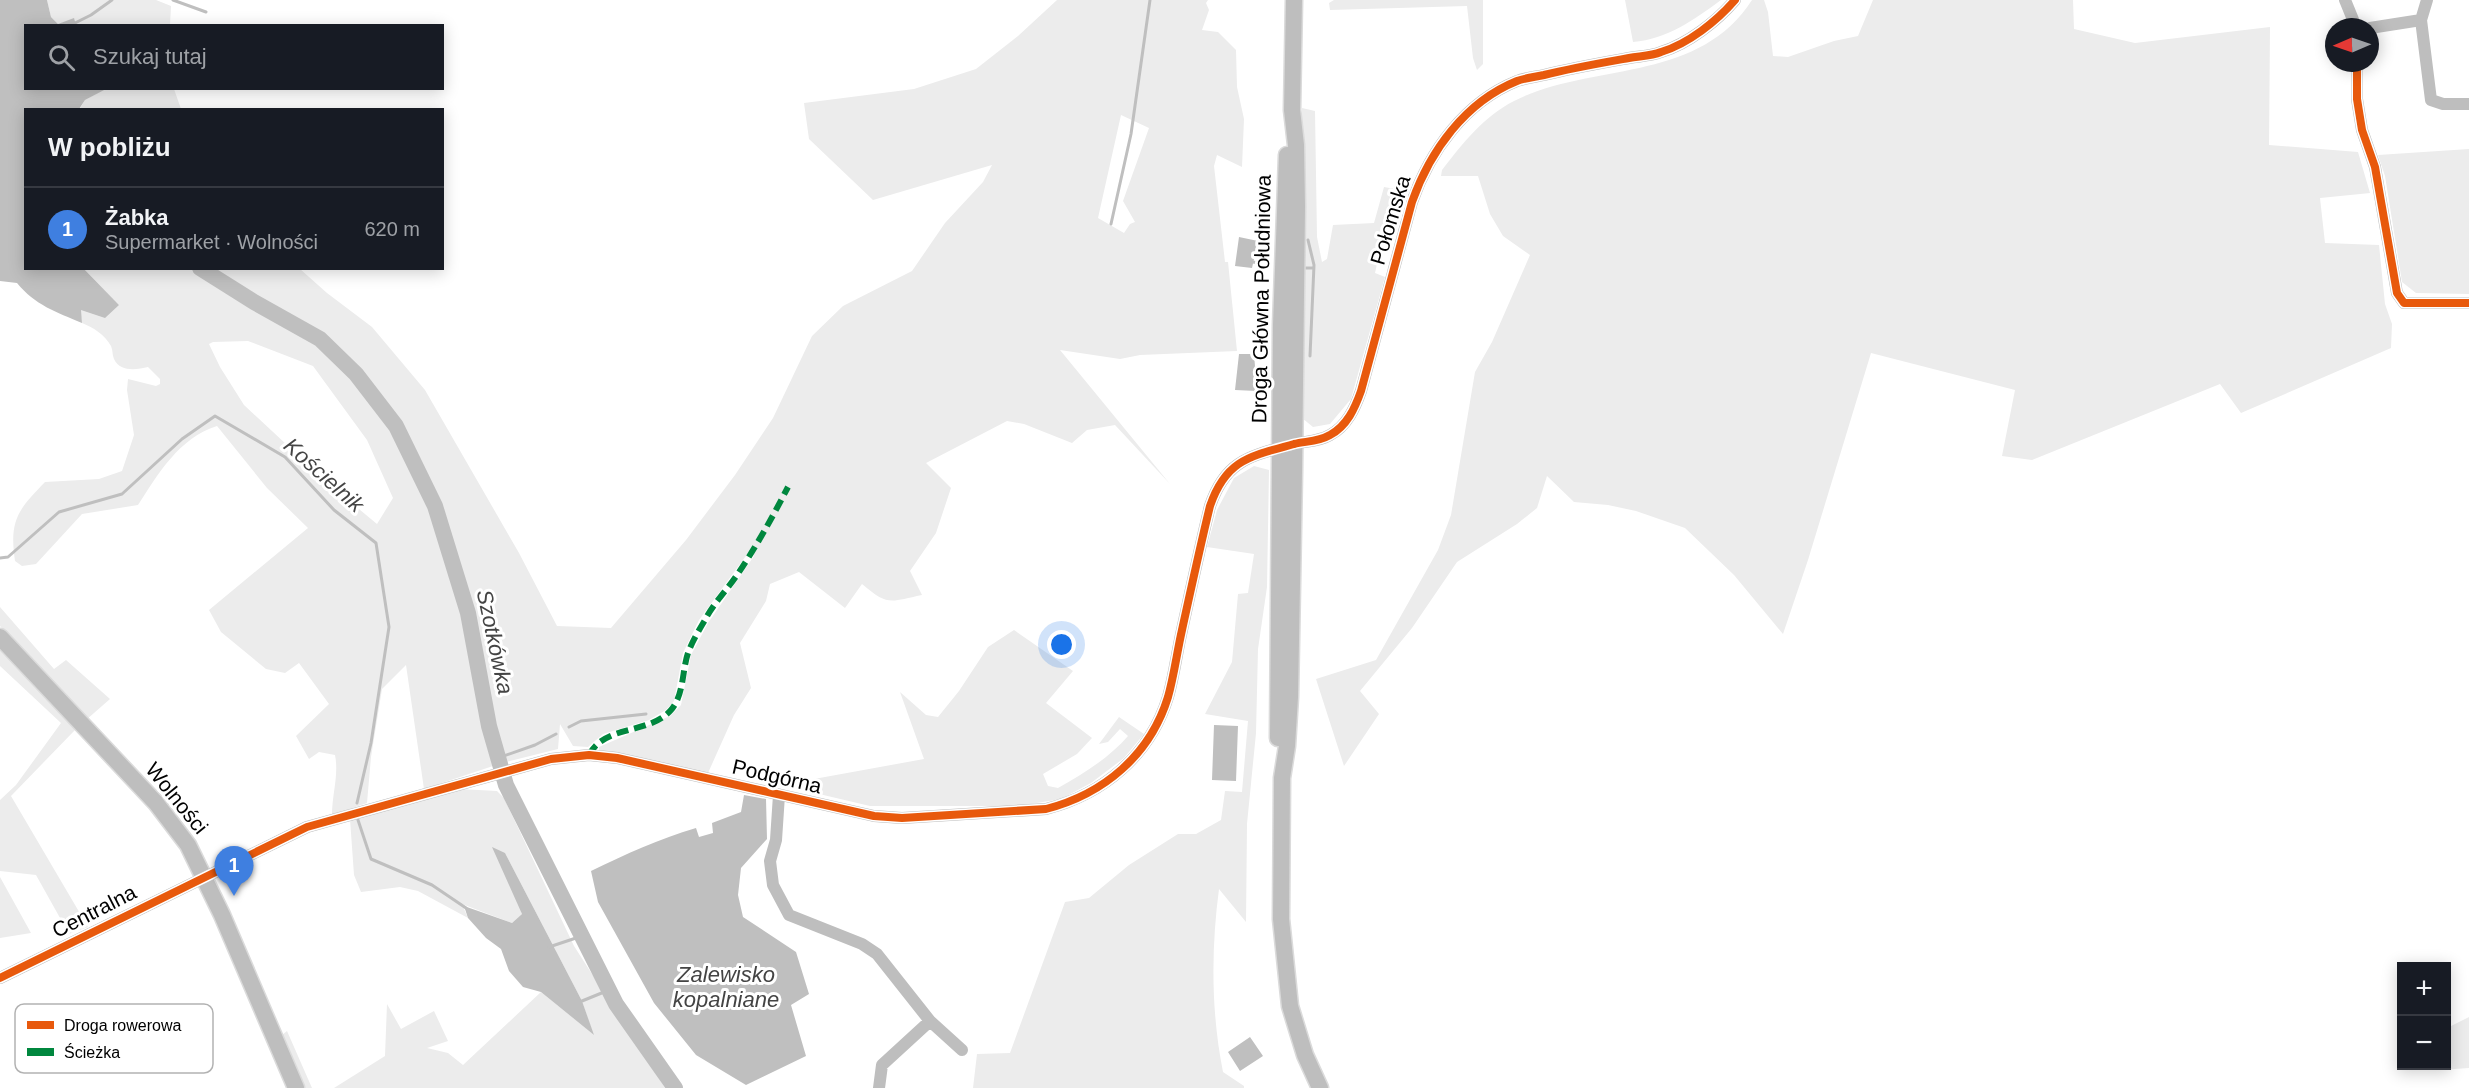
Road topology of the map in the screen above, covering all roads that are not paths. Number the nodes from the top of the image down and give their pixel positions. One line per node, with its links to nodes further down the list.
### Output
1 (1294, 0): 11 (main road, Droga Główna Południowa)
2 (1735, 0): 11 (street, Połomska)
3 (2345, 0): 5 (street)
4 (2427, 0): 6 (street)
5 (2352, 18)
6 (2421, 20): 7 (street); 9 (street)
7 (2379, 27)
8 (2357, 72): 10 (street)
9 (2469, 104)
10 (2469, 303)
11 (1287, 447): 12 (street, Połomska); 21 (main road, Droga Główna Południowa)
12 (1199, 555): 14 (street, Podgórna)
13 (0, 637): 15 (main road, Wolności)
14 (779, 795): 15 (street, Podgórna); 17 (street, Podgórna)
15 (204, 877): 16 (street, Centralna); 19 (main road, Wolności)
16 (0, 978)
17 (930, 1021): 18 (street, Podgórna); 20 (street)
18 (962, 1050)
19 (296, 1088)
20 (879, 1088)
21 (1320, 1088)

